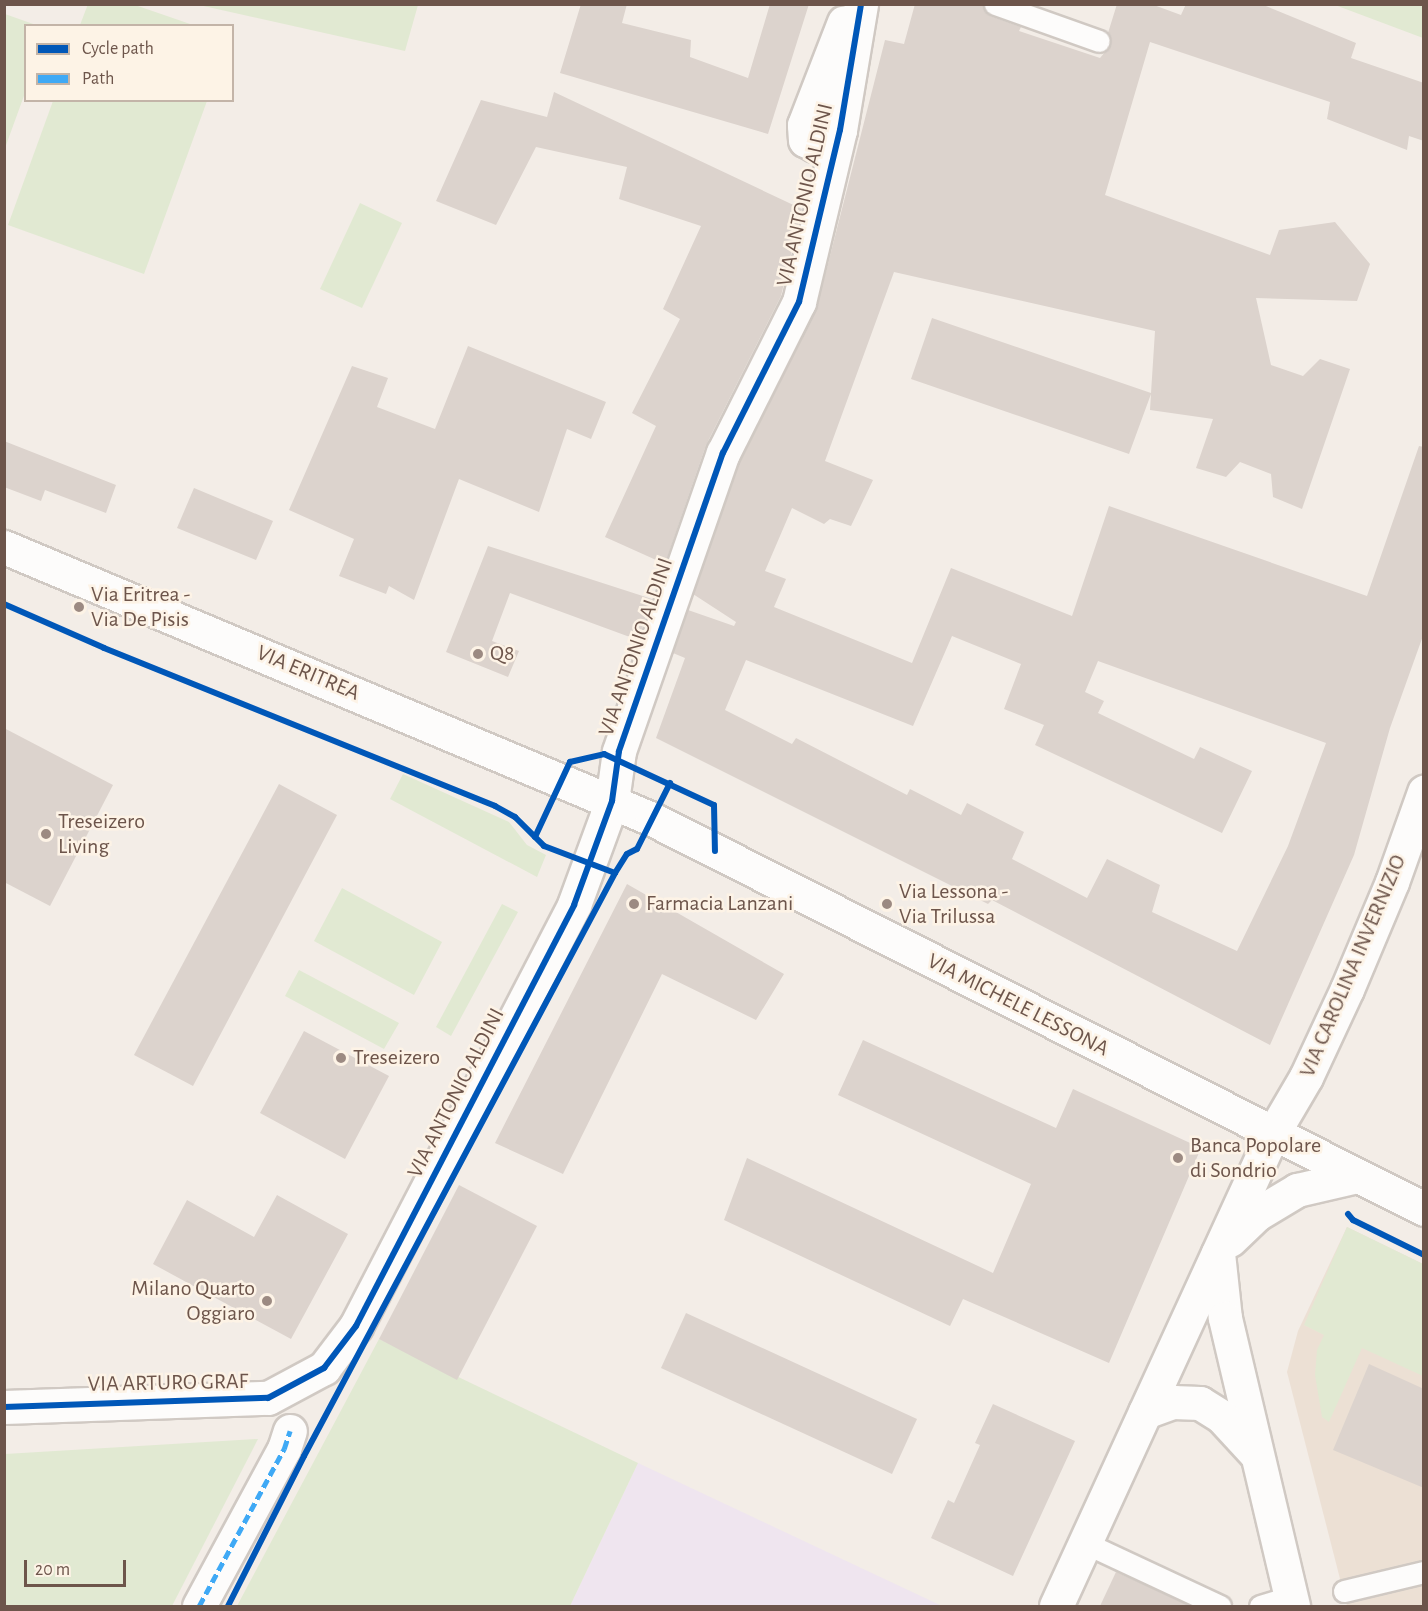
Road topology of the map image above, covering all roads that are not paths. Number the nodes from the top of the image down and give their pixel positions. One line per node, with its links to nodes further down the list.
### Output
1 (851, 4): 5 (street, VIA ANTONIO ALDINI)
2 (861, 4): 5 (street, VIA ANTONIO ALDINI)
3 (996, 4): 4 (lane)
4 (1100, 41)
5 (840, 130): 8 (street, VIA ANTONIO ALDINI)
6 (4, 547): 8 (street, VIA ERITREA)
7 (1424, 792): 9 (street, VIA CAROLINA INVERNIZIO)
8 (612, 801): 9 (street, VIA MICHELE LESSONA); 13 (street, VIA ANTONIO ALDINI)
9 (1272, 1135): 10 (street, VIA MICHELE LESSONA); 12 (street, VIA CAROLINA INVERNIZIO)
10 (1357, 1176): 11 (street, VIA MICHELE LESSONA); 12 (street)
11 (1424, 1209)
12 (1218, 1251): 15 (street, VIA CAROLINA INVERNIZIO); 17 (street)
13 (324, 1368): 14 (street, VIA ARTURO GRAF)
14 (4, 1407)
15 (1145, 1412): 17 (street); 18 (street, VIA CAROLINA INVERNIZIO)
16 (290, 1431): 22 (street)
17 (1258, 1456): 21 (street)
18 (1085, 1543): 23 (street, VIA CAROLINA INVERNIZIO); 24 (lane)
19 (1424, 1572): 20 (lane)
20 (1344, 1591)
21 (1281, 1603)
22 (199, 1606)
23 (1056, 1606)
24 (1220, 1606)

